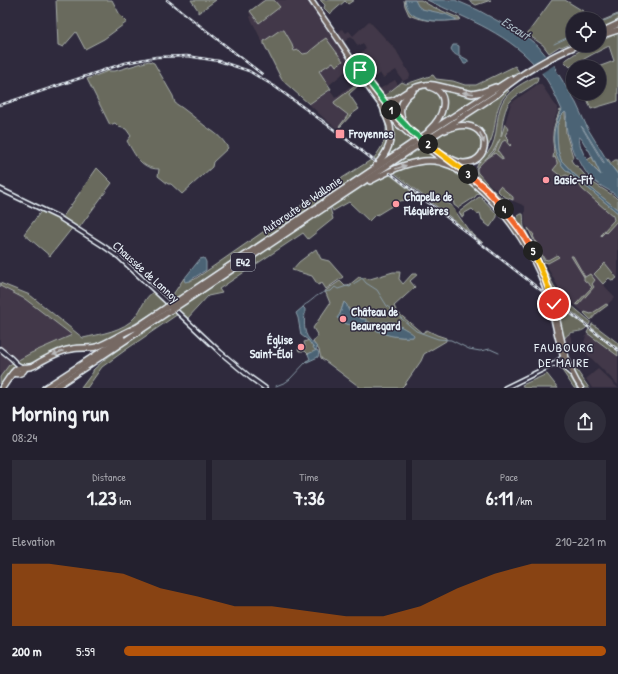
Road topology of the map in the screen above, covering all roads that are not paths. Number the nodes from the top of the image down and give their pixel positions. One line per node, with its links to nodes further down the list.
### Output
1 (310, 0): 10 (main road); 11 (main road)
2 (618, 24): 3 (highway)
3 (606, 30)
4 (618, 30): 5 (highway)
5 (606, 34)
6 (565, 50): 7 (highway, Autoroute de Wallonie / E42)
7 (522, 74): 8 (highway, Autoroute de Wallonie / E42); 14 (highway, Autoroute de Wallonie / E42)
8 (505, 83): 9 (highway, one-way to 9); 15 (highway, Autoroute de Wallonie / E42)
9 (398, 98): 10 (highway); 12 (highway)
10 (382, 100): 12 (main road)
11 (383, 107): 13 (main road); 20 (highway)
12 (394, 113): 13 (highway)
13 (402, 125): 15 (highway); 17 (main road); 18 (main road)
14 (437, 133): 15 (highway, Autoroute de Wallonie / E42); 17 (highway, one-way to 17)
15 (428, 136): 16 (highway, Autoroute de Wallonie / E42, bridge)
16 (413, 146): 20 (highway, Autoroute de Wallonie / E42); 22 (highway, Autoroute de Wallonie / E42)
17 (444, 156): 19 (main road)
18 (453, 167): 19 (highway); 22 (highway, one-way to 18); 28 (main road)
19 (462, 169): 28 (main road)
20 (371, 172): 23 (highway, Autoroute de Wallonie / E42)
21 (0, 189): 38 (main road, Chaussée de Lannoy)
22 (353, 189): 23 (highway, Autoroute de Wallonie / E42)
23 (174, 305): 24 (highway, Autoroute de Wallonie / E42, bridge)
24 (169, 309): 25 (highway, Autoroute de Wallonie / E42); 27 (highway, Autoroute de Wallonie / E42)
25 (138, 327): 32 (highway, one-way to 32); 36 (highway, Autoroute de Wallonie / E42)
26 (0, 349): 30 (main road)
27 (107, 353): 29 (highway); 37 (highway, Autoroute de Wallonie / E42)
28 (564, 356): 31 (main road); 34 (main road); 40 (main road)
29 (103, 358)
30 (13, 360): 32 (main road); 33 (main road)
31 (554, 364): 34 (main road); 39 (main road)
32 (24, 367): 33 (highway)
33 (14, 372): 35 (highway)
34 (570, 373): 40 (main road)
35 (2, 388)
36 (45, 388)
37 (54, 388)
38 (265, 388)
39 (505, 388)
40 (580, 388)

